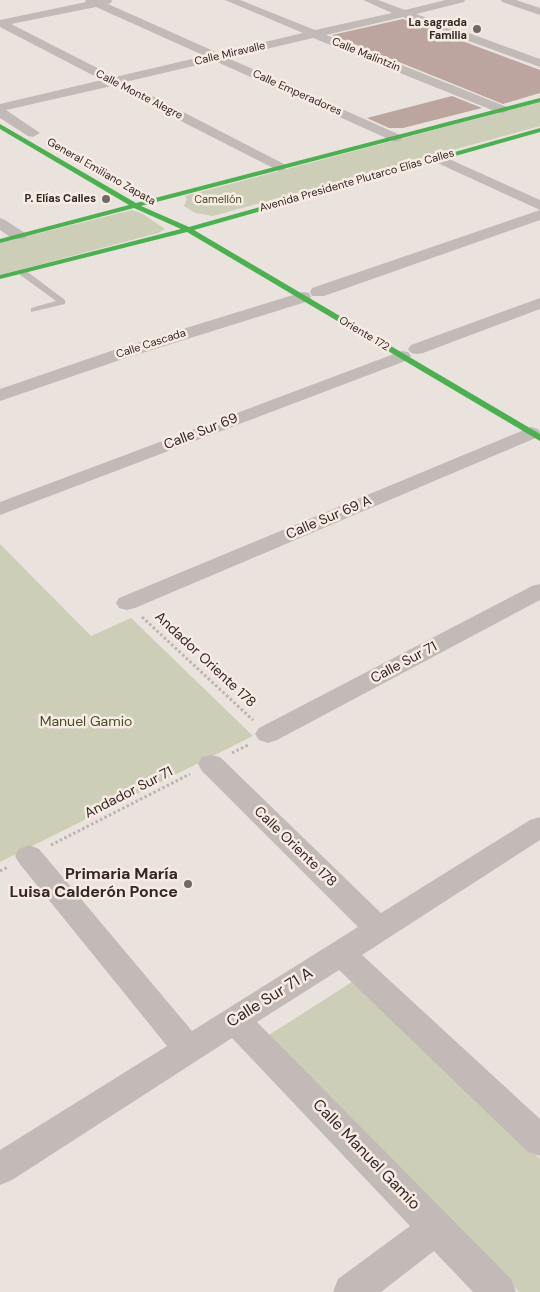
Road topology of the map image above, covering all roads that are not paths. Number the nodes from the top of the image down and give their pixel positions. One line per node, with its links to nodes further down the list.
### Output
1 (114, 0): 6 (street)
2 (230, 0): 10 (street, Calle Malintzin)
3 (368, 0): 8 (street)
4 (460, 0): 8 (street, Calle Miravalle)
5 (506, 0): 7 (street)
6 (94, 2): 9 (street); 11 (street, Calle Emperadores)
7 (540, 12)
8 (404, 13): 10 (street, Calle Miravalle); 12 (street)
9 (0, 23): 13 (street, Calle Monte Alegre)
10 (315, 34): 11 (street, Calle Miravalle); 16 (street, Calle Malintzin)
11 (217, 57): 13 (street, Calle Miravalle); 22 (street, Calle Emperadores)
12 (540, 63)
13 (114, 82): 15 (street, Calle Miravalle); 24 (street, Calle Monte Alegre)
14 (540, 100): 16 (main road)
15 (0, 108)
16 (502, 110): 22 (main road)
17 (0, 112): 21 (street)
18 (0, 117): 21 (main road, General Emiliano Zapata)
19 (0, 126): 26 (main road, General Emiliano Zapata)
20 (540, 130): 23 (main road, Avenida Presidente Plutarco Elías Calles)
21 (33, 133): 25 (main road, General Emiliano Zapata)
22 (395, 138): 24 (main road)
23 (438, 158): 27 (street); 30 (main road, Avenida Presidente Plutarco Elías Calles)
24 (279, 167): 25 (main road)
25 (150, 202): 26 (main road); 30 (main road, General Emiliano Zapata)
26 (135, 206): 31 (main road, General Emiliano Zapata); 32 (main road)
27 (540, 206)
28 (540, 215): 37 (street, Calle Cascada)
29 (0, 222): 32 (street)
30 (204, 225): 31 (main road, Avenida Presidente Plutarco Elías Calles); 34 (main road)
31 (188, 229): 35 (main road, Avenida Presidente Plutarco Elías Calles); 37 (main road, Oriente 172)
32 (19, 236): 33 (main road)
33 (0, 241)
34 (238, 245)
35 (22, 272): 36 (main road, Avenida Presidente Plutarco Elías Calles); 40 (lane)
36 (0, 277)
37 (310, 292): 38 (main road, Oriente 172); 41 (main road, Oriente 172); 43 (street, Calle Cascada)
38 (334, 301)
39 (540, 303): 41 (street, Calle Sur 69)
40 (34, 310)
41 (409, 350): 42 (main road, Oriente 172); 44 (main road, Oriente 172); 45 (street, Calle Sur 69)
42 (434, 359)
43 (0, 395)
44 (535, 436): 47 (street, Calle Sur 69 A)
45 (0, 509)
46 (540, 591): 48 (street, Calle Sur 71)
47 (126, 603)
48 (268, 734)
49 (211, 764): 52 (street, Calle Oriente 178)
50 (540, 827): 52 (street, Calle Sur 71 A)
51 (29, 856): 55 (street)
52 (380, 930): 53 (street, Calle Sur 71 A)
53 (342, 954): 54 (street, Calle Sur 71 A); 56 (street)
54 (234, 1019): 55 (street, Calle Sur 71 A); 58 (street, Calle Manuel Gamio)
55 (189, 1050): 57 (street, Calle Sur 71 A)
56 (539, 1137)
57 (0, 1168)
58 (436, 1228): 59 (street); 60 (street, Calle Manuel Gamio)
59 (351, 1292)
60 (498, 1292)

